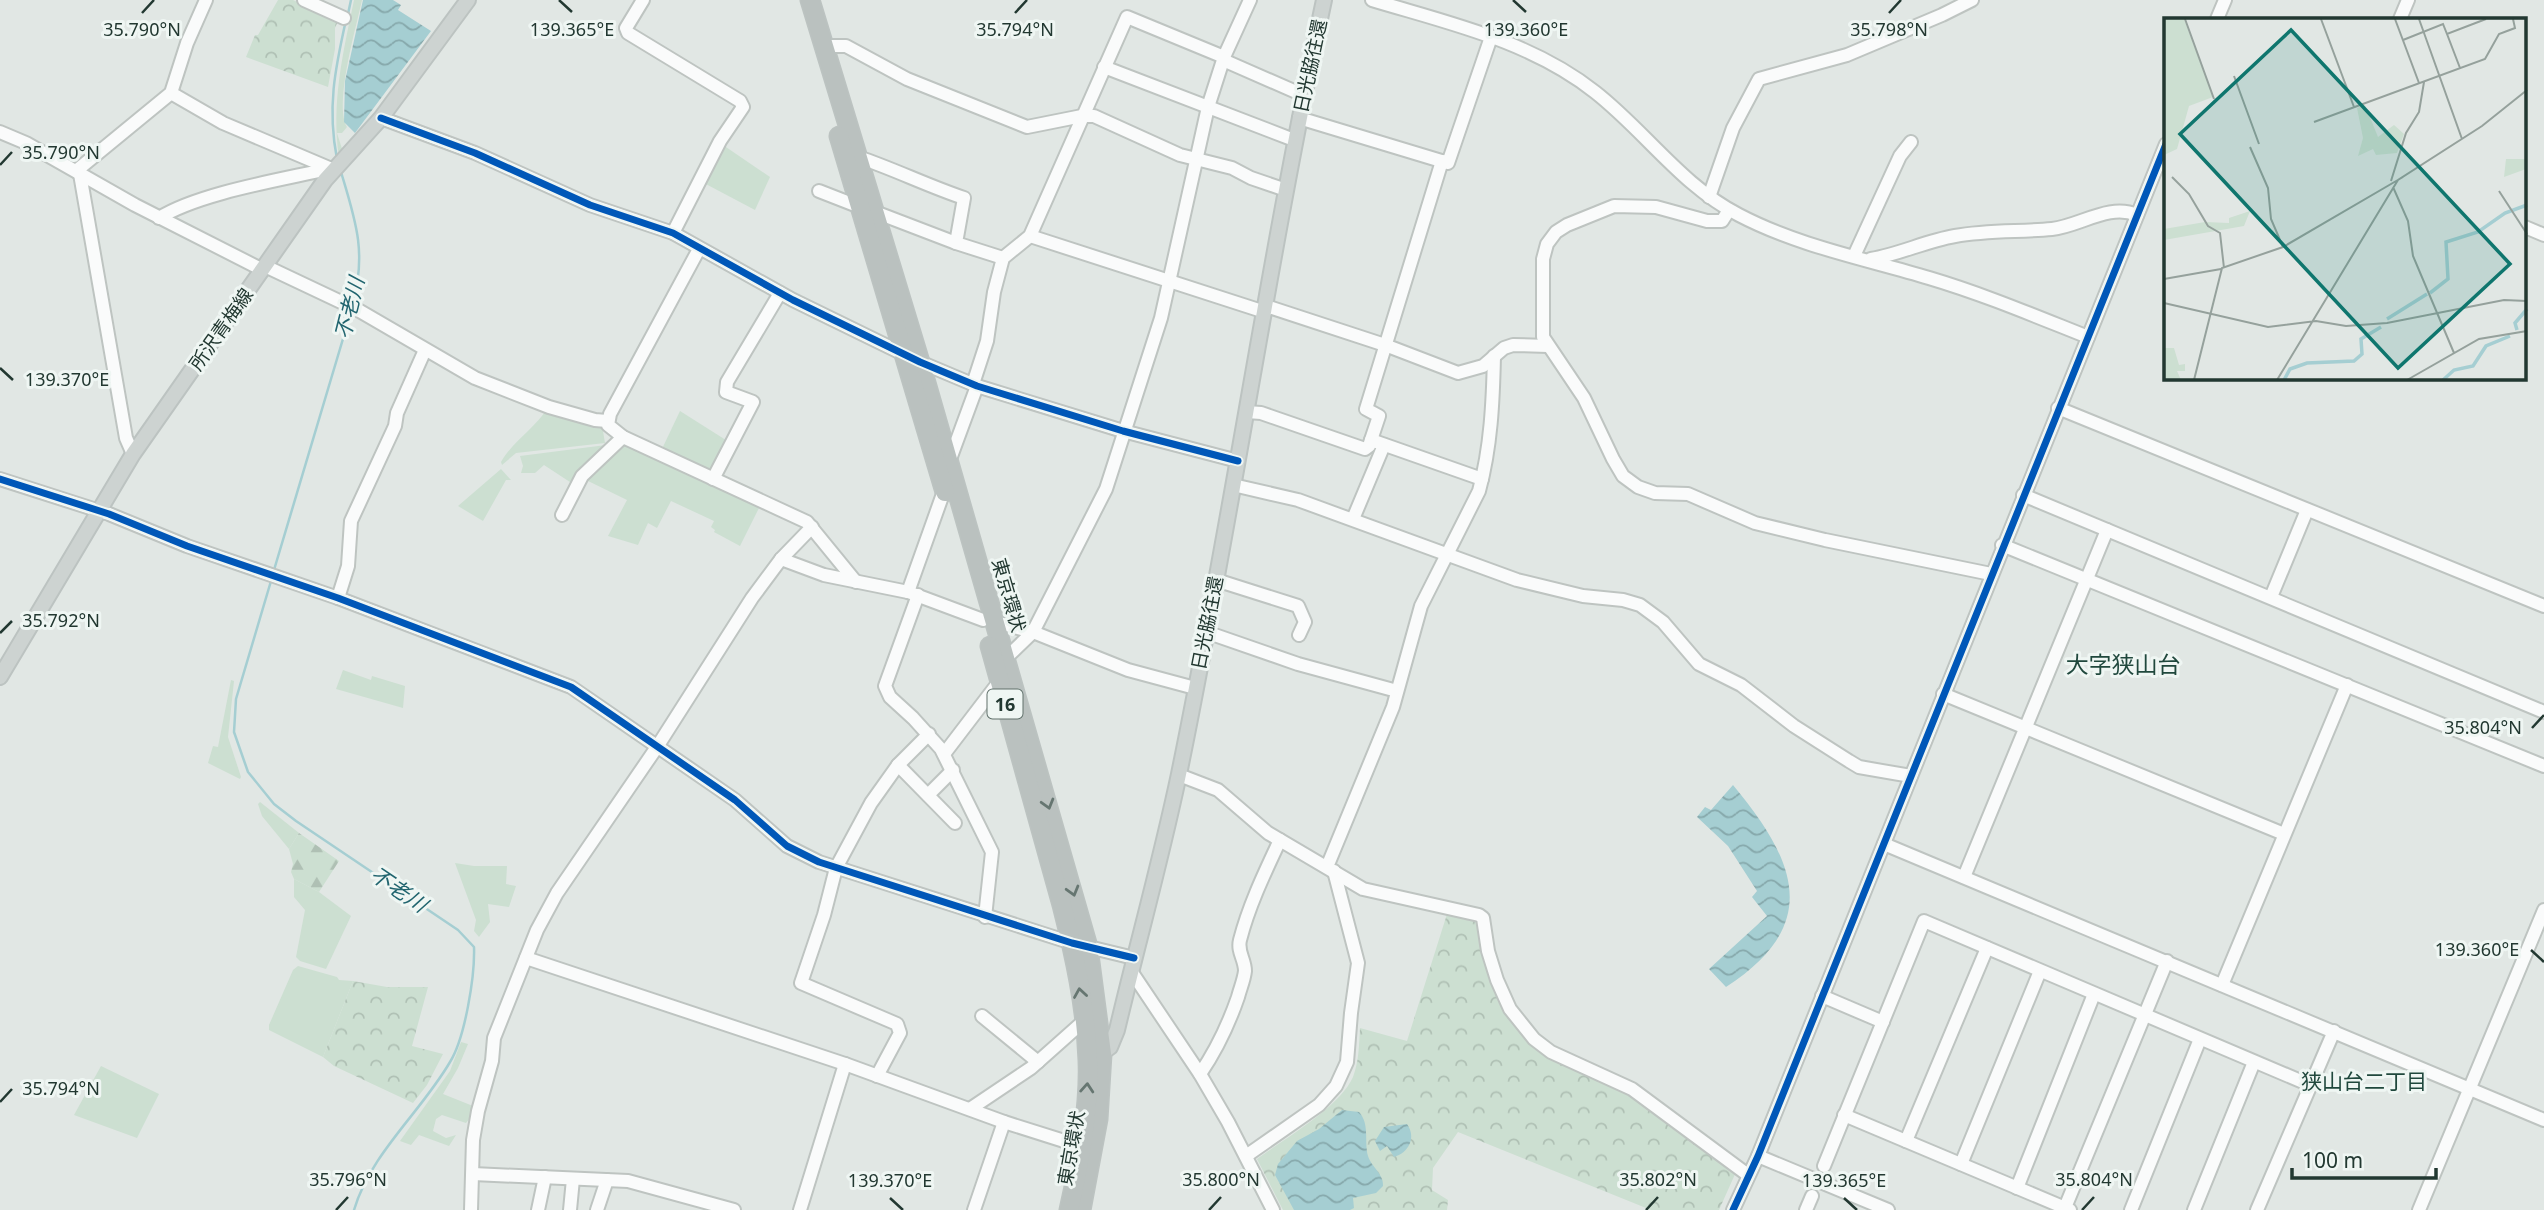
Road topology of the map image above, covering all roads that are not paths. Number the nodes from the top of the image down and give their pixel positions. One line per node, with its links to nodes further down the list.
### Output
1 (206, 0): 21 (street)
2 (304, 0): 14 (street)
3 (468, 0): 25 (main road, 所沢青梅線)
4 (643, 0): 44 (street)
5 (798, 0): 39 (highway, 東京環状 / 16)
6 (810, 0): 18 (highway, 東京環状 / 16)
7 (1250, 0): 19 (street)
8 (1324, 0): 22 (main road, 日光脇往還)
9 (1372, 0): 13 (street)
10 (1972, 0): 38 (street)
11 (2225, 0): 15 (street)
12 (2408, 0): 16 (street)
13 (1394, 3): 17 (street)
14 (344, 18)
15 (2217, 18)
16 (2400, 18)
17 (1492, 37): 33 (street); 38 (street)
18 (823, 46): 24 (street); 31 (highway, 東京環状 / 16)
19 (1224, 58): 20 (street); 22 (street); 23 (street)
20 (1104, 67): 23 (street); 24 (street)
21 (171, 93): 34 (street); 35 (street)
22 (1303, 95): 26 (main road, 日光脇往還)
23 (1208, 107): 28 (street); 32 (street)
24 (1082, 116): 32 (street); 46 (street)
25 (381, 118): 34 (main road, 所沢青梅線); 44 (street)
26 (1299, 118): 28 (main road, 日光脇往還); 33 (street)
27 (0, 132): 35 (street)
28 (1294, 140): 36 (main road, 日光脇往還)
29 (1911, 142): 49 (street)
30 (2164, 149): 41 (street)
31 (858, 157): 39 (highway, 東京環状 / 16); 47 (street)
32 (1196, 160): 36 (street); 53 (street)
33 (1442, 161): 57 (street)
34 (335, 167): 42 (street); 52 (main road, 所沢青梅線)
35 (78, 172): 42 (street); 71 (street)
36 (1286, 190): 55 (main road, 日光脇往還)
37 (819, 191): 39 (street)
38 (1709, 197): 40 (street)
39 (867, 209): 47 (street); 60 (highway, 東京環状 / 16); 62 (highway, 東京環状 / 16)
40 (1728, 210): 49 (street); 58 (street)
41 (2137, 215): 51 (street); 56 (street)
42 (159, 218): 52 (street)
43 (2526, 227): 45 (street)
44 (673, 233): 48 (street)
45 (2544, 235)
46 (1030, 236): 50 (street); 53 (street)
47 (956, 243): 50 (street)
48 (699, 248): 54 (street); 66 (street)
49 (1854, 256): 51 (street)
50 (1003, 258): 63 (street)
51 (1867, 260): 56 (street)
52 (264, 268): 59 (street); 71 (main road, 所沢青梅線)
53 (1171, 281): 55 (street); 67 (street)
54 (779, 293): 60 (street); 75 (street)
55 (1265, 309): 57 (street); 65 (main road, 日光脇往還)
56 (2088, 337): 64 (street)
57 (1385, 345): 61 (street); 69 (street)
58 (1548, 346): 61 (street); 89 (street)
59 (425, 350): 66 (street); 95 (street)
60 (902, 352): 62 (street); 78 (highway, 東京環状 / 16)
61 (1494, 356): 76 (street)
62 (919, 362): 63 (street); 73 (highway, 東京環状 / 16)
63 (975, 385): 67 (street); 73 (street)
64 (2058, 408): 79 (street); 80 (street)
65 (1247, 412): 69 (street); 72 (main road, 日光脇往還)
66 (607, 421): 68 (street)
67 (1123, 431): 72 (street); 98 (street)
68 (623, 437): 75 (street); 82 (street)
69 (1371, 440): 70 (street)
70 (1384, 445): 76 (street); 83 (street)
71 (133, 454): 81 (main road, 所沢青梅線)
72 (1238, 461): 77 (main road, 日光脇往還)
73 (948, 463): 97 (highway, 東京環状 / 16)
74 (0, 479): 81 (street)
75 (713, 479): 84 (street)
76 (1482, 479): 87 (street)
77 (1233, 485): 83 (street); 91 (main road, 日光脇往還)
78 (944, 491): 93 (street); 97 (highway, 東京環状 / 16)
79 (2023, 495): 85 (street); 86 (street)
80 (2307, 510): 94 (street); 96 (street)
81 (98, 511): 95 (street); 102 (main road, 所沢青梅線)
82 (562, 515)
83 (1353, 519): 87 (street)
84 (812, 527): 88 (street); 92 (street)
85 (2107, 530): 90 (street); 94 (street)
86 (2002, 545): 89 (street); 90 (street)
87 (1447, 554): 106 (street); 117 (street)
88 (781, 559): 92 (street); 111 (street)
89 (1991, 574): 107 (street)
90 (2087, 578): 104 (street); 109 (street)
91 (1216, 580): 99 (main road, 日光脇往還); 100 (street)
92 (856, 582): 93 (street)
93 (913, 594): 97 (street); 110 (street)
94 (2271, 597): 108 (street)
95 (338, 598): 111 (street)
96 (2544, 606)
97 (989, 621): 98 (street); 101 (highway, 東京環状 / 16); 103 (highway, 東京環状 / 16)
98 (1033, 632): 101 (street); 105 (street)
99 (1206, 632): 105 (main road, 日光脇往還); 106 (street)
100 (1299, 635)
101 (1005, 659): 128 (highway, 東京環状 / 16, one-way to 128)
102 (0, 677)
103 (999, 682): 112 (street); 128 (highway, 東京環状 / 16)
104 (2347, 685): 114 (street); 120 (street)
105 (1195, 688): 116 (main road, 日光脇往還)
106 (1397, 691): 124 (street)
107 (1943, 695): 109 (street); 117 (street)
108 (2544, 712)
109 (2025, 728): 120 (street); 125 (street)
110 (929, 734): 112 (street); 113 (street)
111 (657, 747): 123 (street); 130 (street)
112 (944, 754): 115 (street)
113 (898, 765): 118 (street); 123 (street)
114 (2544, 766)
115 (953, 770): 118 (street); 127 (street)
116 (1179, 775): 121 (street); 132 (main road, 日光脇往還)
117 (1911, 776): 122 (street)
118 (928, 795): 119 (street)
119 (956, 823)
120 (2284, 834): 134 (street)
121 (1280, 840): 124 (street); 147 (street)
122 (1884, 844): 125 (street); 136 (street)
123 (836, 868): 127 (street); 148 (street)
124 (1330, 869): 157 (street); 162 (street)
125 (1964, 877): 131 (street)
126 (2544, 910): 150 (street)
127 (985, 917): 128 (street)
128 (1080, 945): 132 (street); 139 (highway, 東京環状 / 16, one-way to 128); 143 (highway, 東京環状 / 16)
129 (1987, 948): 133 (street); 140 (street); 155 (street)
130 (526, 958): 146 (street); 161 (street)
131 (2167, 961): 134 (street); 137 (street)
132 (1133, 965): 143 (main road, 日光脇往還); 147 (street)
133 (2040, 971): 135 (street); 159 (street)
134 (2222, 985): 141 (street)
135 (2094, 993): 137 (street); 166 (street)
136 (1822, 996): 140 (street); 158 (street)
137 (2144, 1015): 142 (street); 168 (street)
138 (982, 1016): 144 (street)
139 (1085, 1020): 143 (highway, 東京環状 / 16); 144 (street)
140 (1883, 1021): 152 (street)
141 (2334, 1031): 149 (street); 150 (street)
142 (2200, 1039): 145 (street); 182 (street)
143 (1095, 1058): 156 (highway, 東京環状 / 16, one-way to 143); 177 (highway, 東京環状 / 16)
144 (1038, 1062): 151 (street)
145 (2254, 1062): 149 (street); 183 (street)
146 (845, 1064): 148 (street); 174 (street)
147 (1200, 1074): 157 (street)
148 (877, 1076): 151 (street)
149 (2310, 1085): 184 (street)
150 (2469, 1087): 153 (street); 185 (street)
151 (970, 1109): 154 (street)
152 (1844, 1115): 155 (street); 160 (street)
153 (2544, 1120)
154 (1004, 1122): 156 (street); 175 (street)
155 (1906, 1141): 159 (street)
156 (1080, 1146): 176 (highway, 東京環状 / 16)
157 (1246, 1156): 178 (street)
158 (1758, 1156): 162 (street); 181 (street)
159 (1961, 1164): 166 (street)
160 (1824, 1167)
161 (473, 1174): 163 (street); 169 (street)
162 (1748, 1175): 179 (street)
163 (545, 1178): 164 (street); 170 (street)
164 (573, 1179): 165 (street); 171 (street)
165 (607, 1180): 172 (street); 173 (street)
166 (2017, 1188): 168 (street)
167 (1811, 1196): 180 (street)
168 (2066, 1209)
169 (471, 1210)
170 (538, 1210)
171 (569, 1210)
172 (597, 1210)
173 (734, 1210)
174 (800, 1210)
175 (974, 1210)
176 (1069, 1210)
177 (1082, 1210)
178 (1272, 1210)
179 (1733, 1210)
180 (1806, 1210)
181 (1888, 1210)
182 (2131, 1210)
183 (2194, 1210)
184 (2257, 1210)
185 (2419, 1210)

